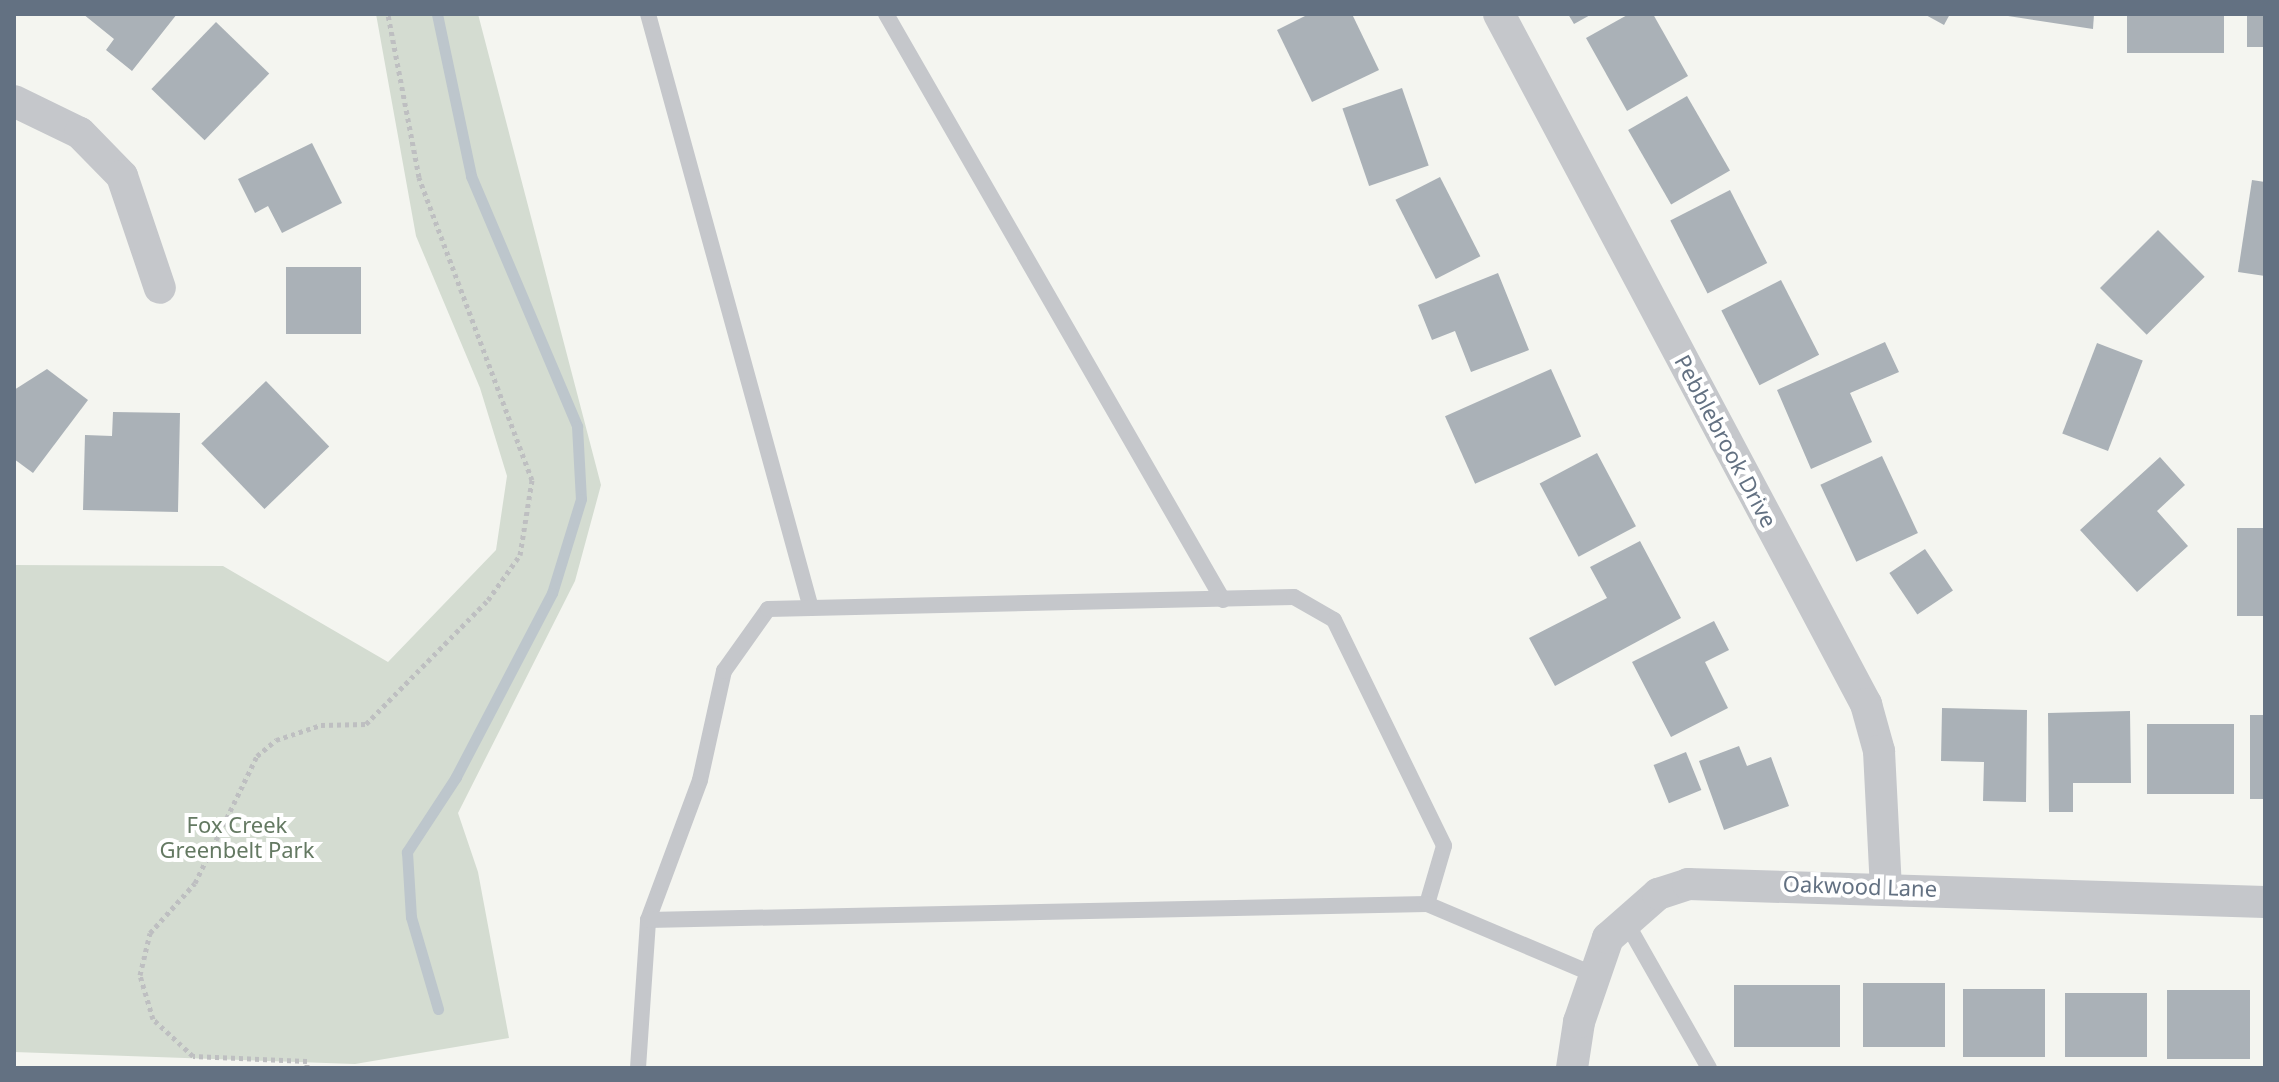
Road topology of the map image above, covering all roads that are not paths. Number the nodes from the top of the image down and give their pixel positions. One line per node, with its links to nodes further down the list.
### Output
1 (648, 14): 7 (lane)
2 (886, 14): 6 (lane)
3 (1499, 14): 8 (street, Pebblebrook Drive)
4 (14, 101): 5 (street)
5 (160, 288)
6 (1223, 600): 7 (lane); 10 (lane)
7 (811, 608): 11 (lane)
8 (1886, 887): 9 (street, Oakwood Lane); 12 (street, Oakwood Lane)
9 (2265, 902)
10 (1427, 904): 11 (lane); 13 (lane)
11 (648, 920): 14 (lane)
12 (1626, 922): 13 (street, Oakwood Lane); 16 (lane)
13 (1593, 974): 15 (street, Oakwood Lane)
14 (638, 1068)
15 (1572, 1068)
16 (1709, 1068)

